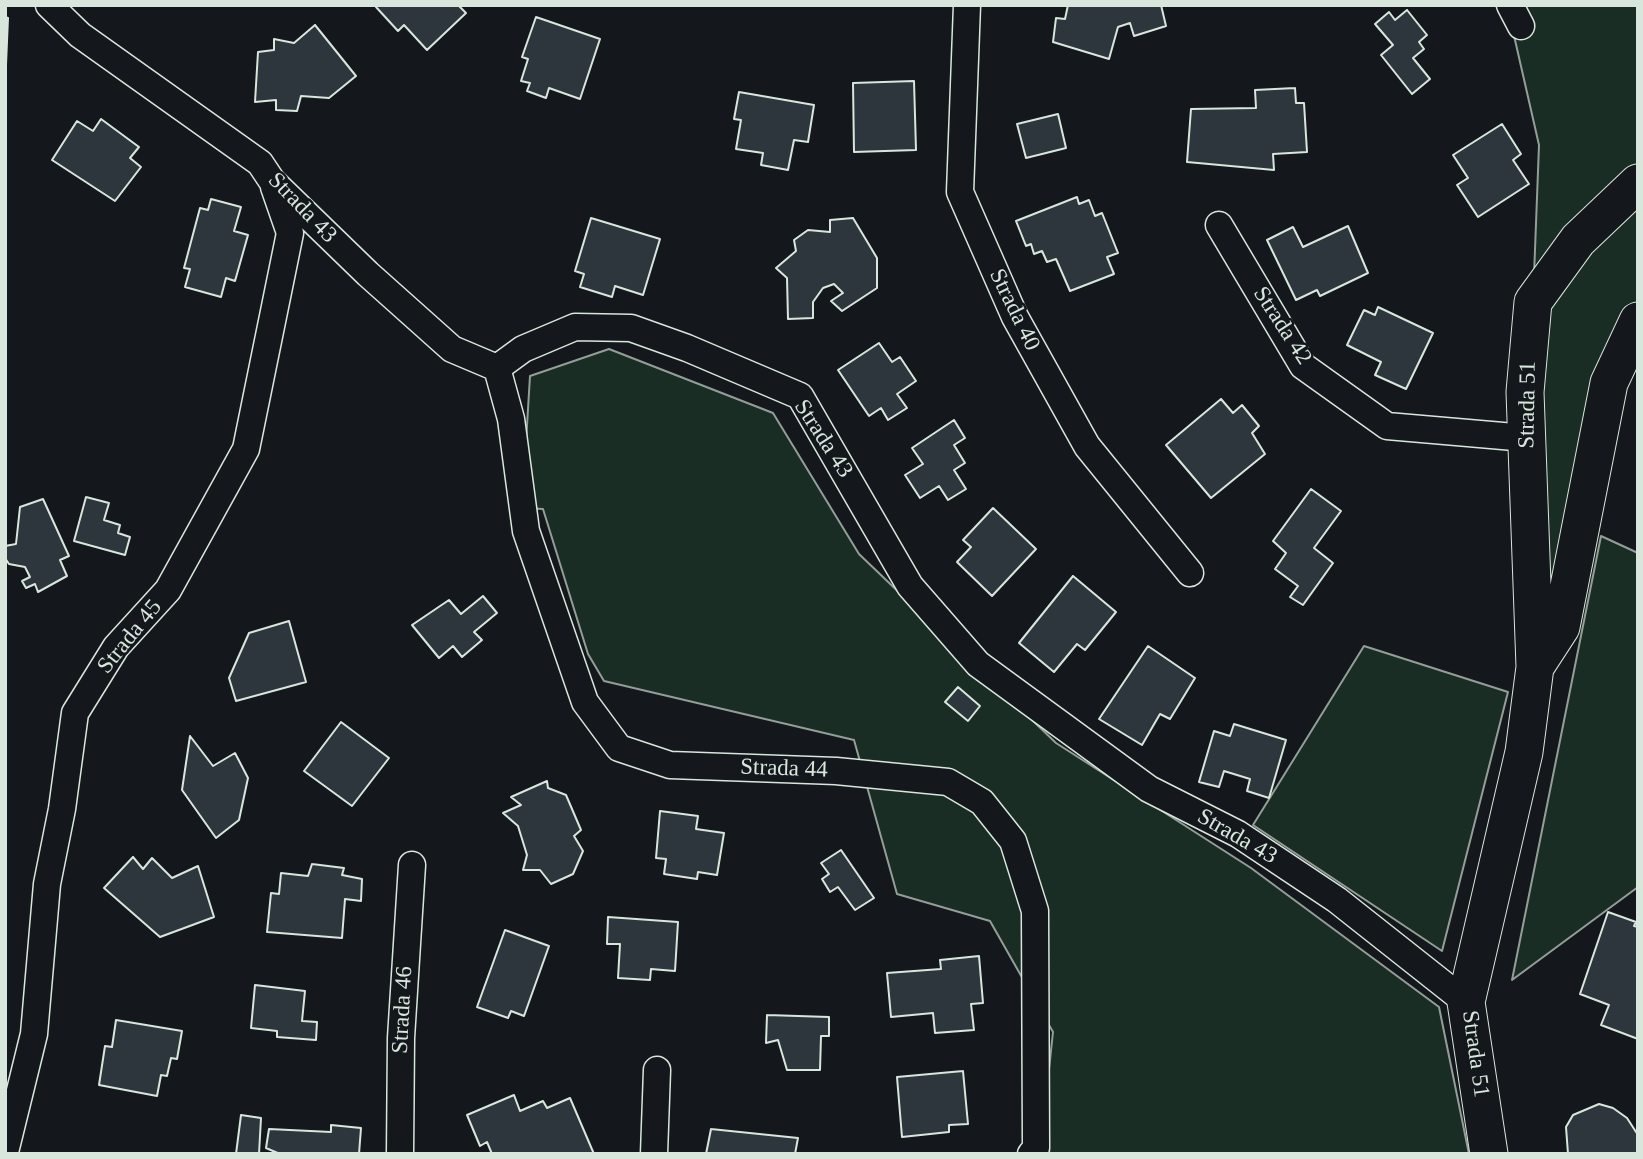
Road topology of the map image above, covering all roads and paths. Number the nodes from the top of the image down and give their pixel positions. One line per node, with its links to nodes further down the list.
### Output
1 (49, 5): 3 (street, Strada 43)
2 (967, 5): 9 (street, Strada 40)
3 (272, 181): 7 (street, Strada 43); 14 (street, Strada 45)
4 (1638, 183): 8 (street, Strada 51)
5 (1219, 225): 8 (street, Strada 42)
6 (1638, 321): 10 (street, Strada 51)
7 (497, 368): 12 (street, Strada 43); 17 (street, Strada 44)
8 (1526, 438): 10 (street, Strada 51)
9 (1190, 573)
10 (1535, 667): 12 (street, Strada 51)
11 (412, 866): 15 (street, Strada 46)
12 (1466, 1002): 18 (street, Strada 51)
13 (657, 1070): 16 (street)
14 (5, 1153)
15 (400, 1154)
16 (653, 1154)
17 (1031, 1154)
18 (1489, 1154)

